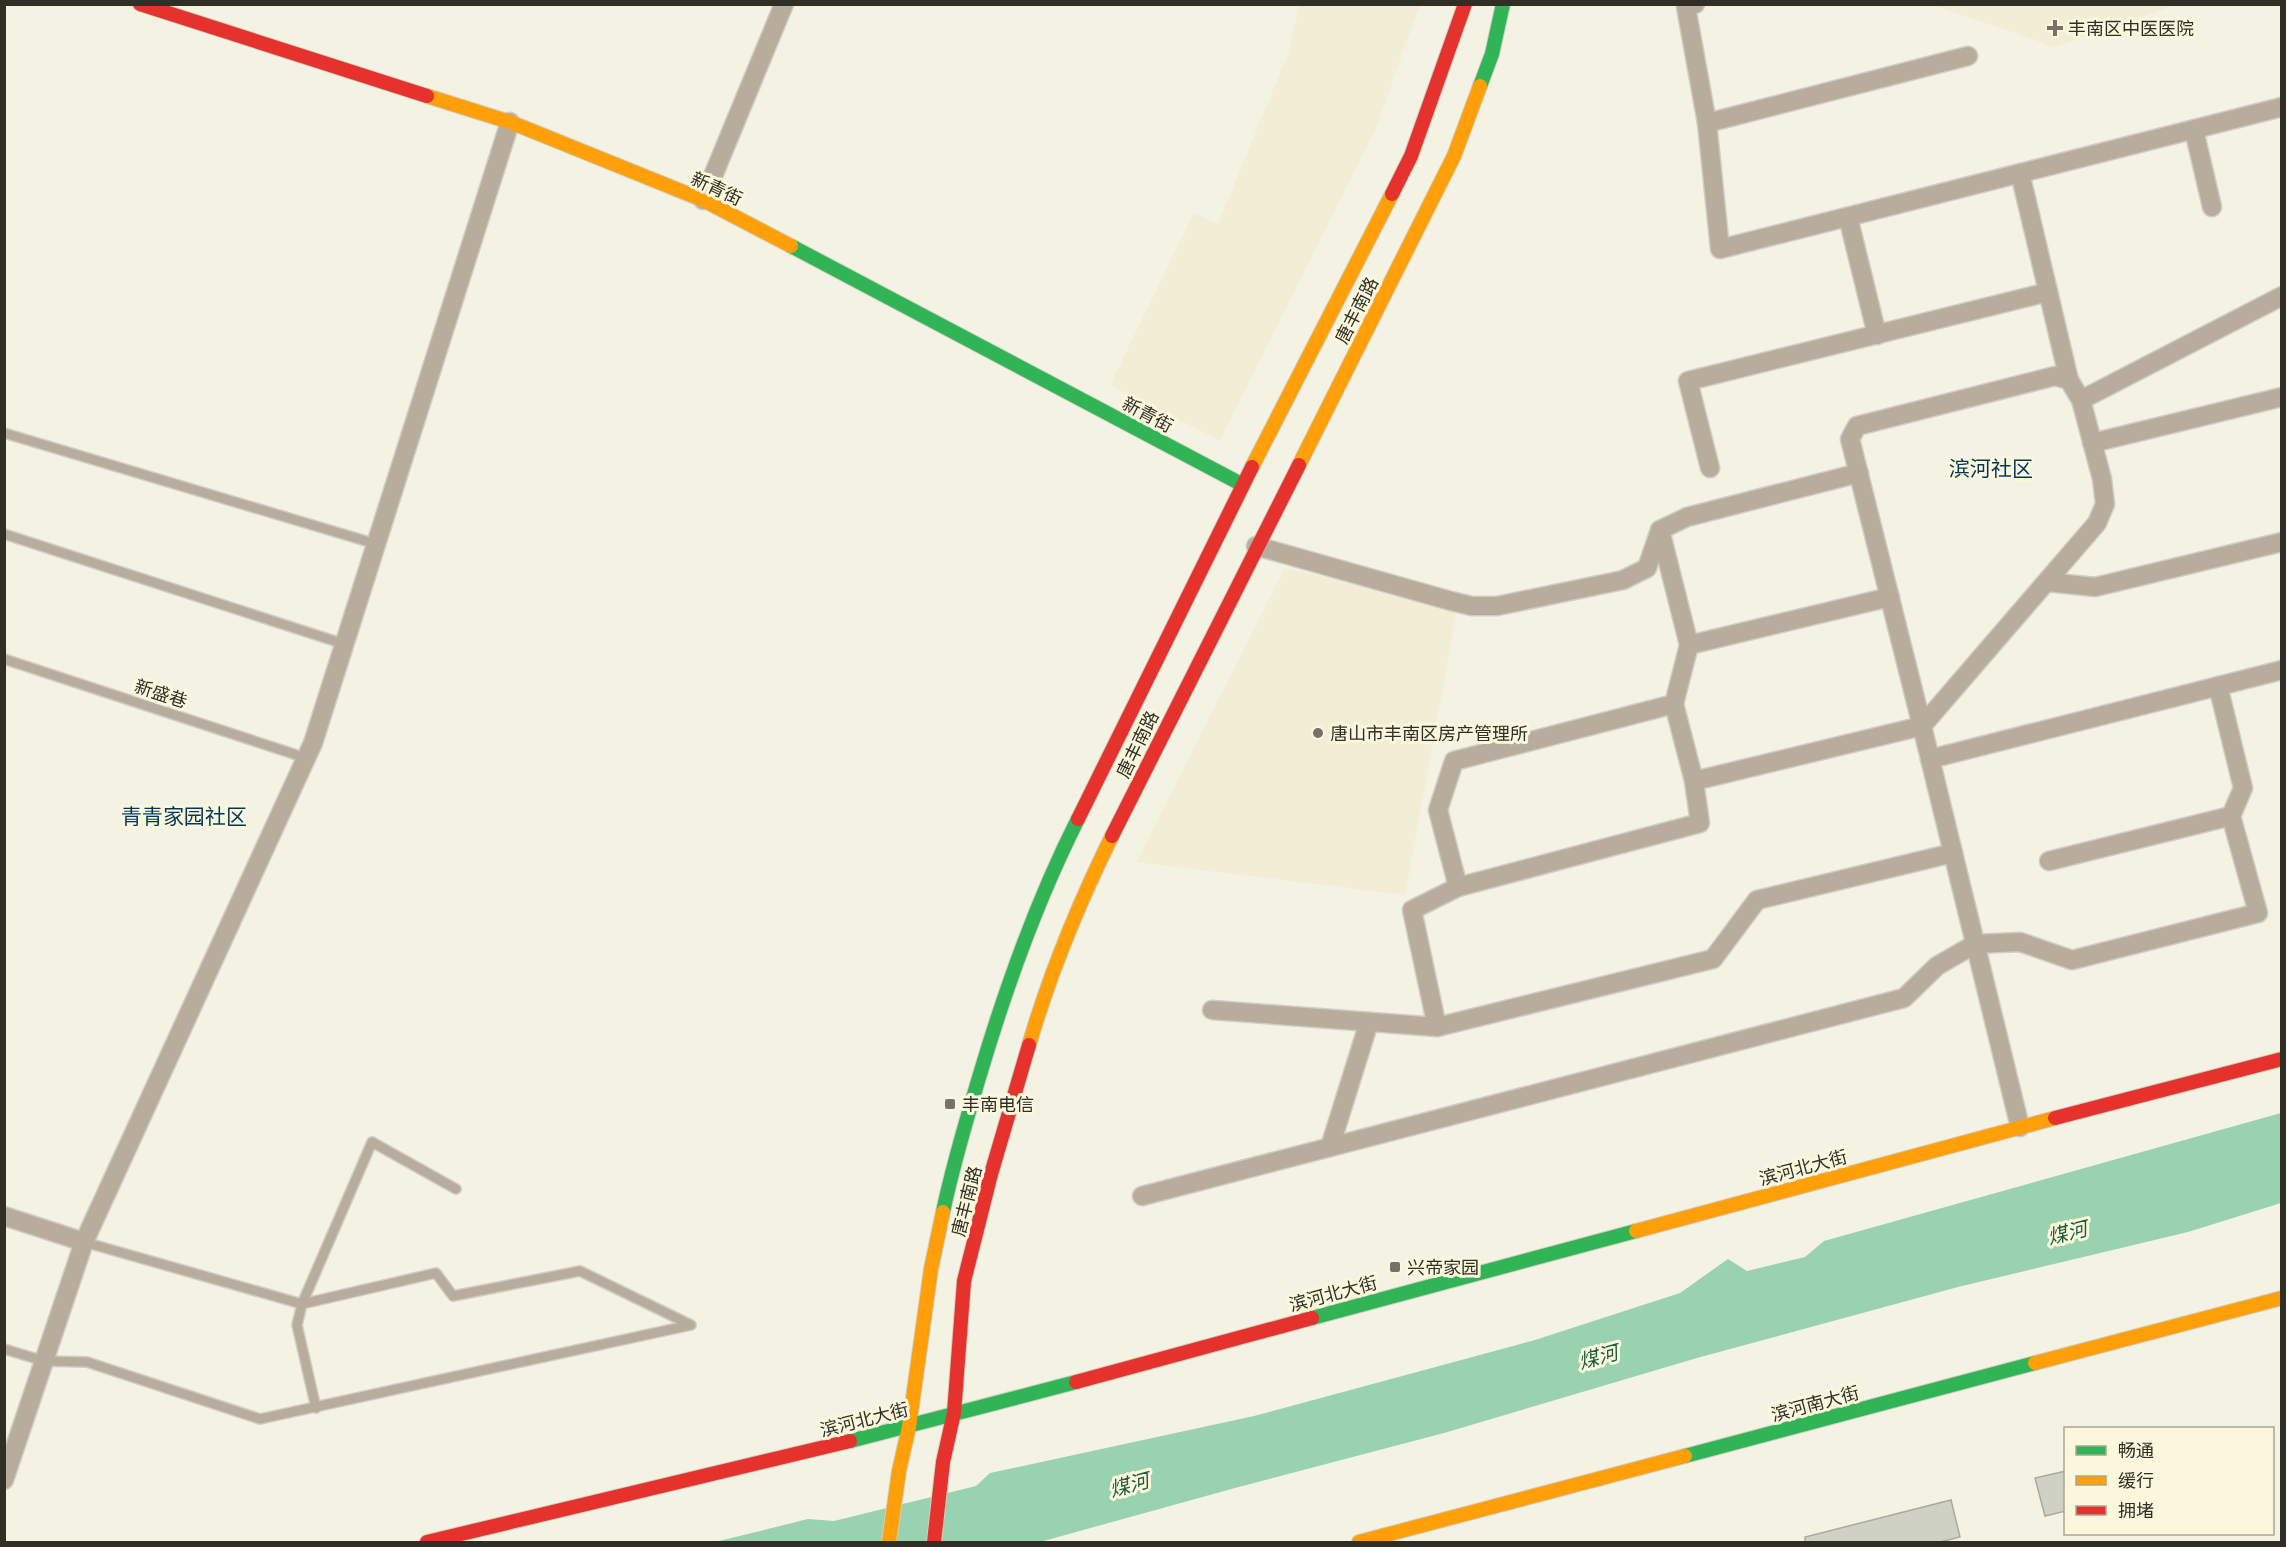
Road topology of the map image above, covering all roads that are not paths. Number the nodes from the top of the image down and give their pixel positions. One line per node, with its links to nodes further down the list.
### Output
1 (140, 4): 8 (main road, 新青街)
2 (784, 4): 12 (street)
3 (1465, 4): 25 (main road, 唐丰南路)
4 (1503, 4): 30 (main road, 唐丰南路)
5 (1695, 4): 9 (street)
6 (1968, 56): 9 (street)
7 (2282, 107): 10 (street)
8 (510, 122): 12 (main road, 新青街); 29 (street)
9 (1707, 123): 14 (street)
10 (2194, 130): 11 (street); 13 (street)
11 (2020, 173): 14 (street); 15 (street)
12 (703, 200): 25 (main road, 新青街)
13 (2212, 207)
14 (1848, 217): 17 (street)
15 (2048, 292): 17 (street); 18 (street)
16 (2282, 296): 20 (street)
17 (1876, 335): 23 (street)
18 (2068, 380): 20 (street); 24 (street)
19 (2282, 397): 22 (street)
20 (2081, 400): 22 (street)
21 (4, 433): 29 (lane)
22 (2092, 443): 31 (street)
23 (1710, 468)
24 (1859, 473): 26 (street); 32 (street)
25 (1243, 485): 64 (main road, 唐丰南路)
26 (1660, 530): 30 (street); 34 (street)
27 (4, 534): 33 (lane)
28 (2282, 542): 31 (street)
29 (376, 544): 33 (street)
30 (1256, 546): 63 (main road, 唐丰南路)
31 (2047, 582): 39 (street)
32 (1890, 597): 34 (street); 39 (street)
33 (344, 644): 40 (street)
34 (1689, 645): 38 (street)
35 (4, 659): 40 (lane, 新盛巷)
36 (2282, 670): 37 (street)
37 (2218, 686): 41 (street); 43 (street)
38 (1674, 704): 42 (street); 46 (street)
39 (1922, 726): 41 (street); 42 (street)
40 (306, 758): 57 (street)
41 (1930, 759): 44 (street)
42 (1694, 781): 46 (street)
43 (2231, 816): 45 (street); 47 (street)
44 (1953, 853): 47 (street); 50 (street)
45 (2049, 861)
46 (1458, 886): 50 (street)
47 (1975, 944): 52 (street); 53 (street)
48 (1212, 1010): 49 (street)
49 (1369, 1022): 50 (street); 53 (street)
50 (1437, 1027)
51 (2282, 1059): 52 (main road, 滨河北大街)
52 (2020, 1127): 63 (main road, 滨河北大街)
53 (1330, 1147): 55 (street)
54 (456, 1189): 59 (lane)
55 (1142, 1196)
56 (4, 1216): 57 (street)
57 (84, 1242): 59 (lane); 61 (street)
58 (2282, 1298): 69 (main road, 滨河南大街)
59 (302, 1304): 62 (lane); 62 (lane)
60 (4, 1349): 61 (lane)
61 (44, 1361): 62 (lane); 65 (street)
62 (316, 1408)
63 (954, 1413): 64 (main road, 滨河北大街); 68 (main road, 唐丰南路)
64 (909, 1427): 66 (main road, 滨河北大街); 67 (main road, 唐丰南路)
65 (6, 1471)
66 (427, 1542)
67 (889, 1542)
68 (934, 1542)
69 (1359, 1542)

